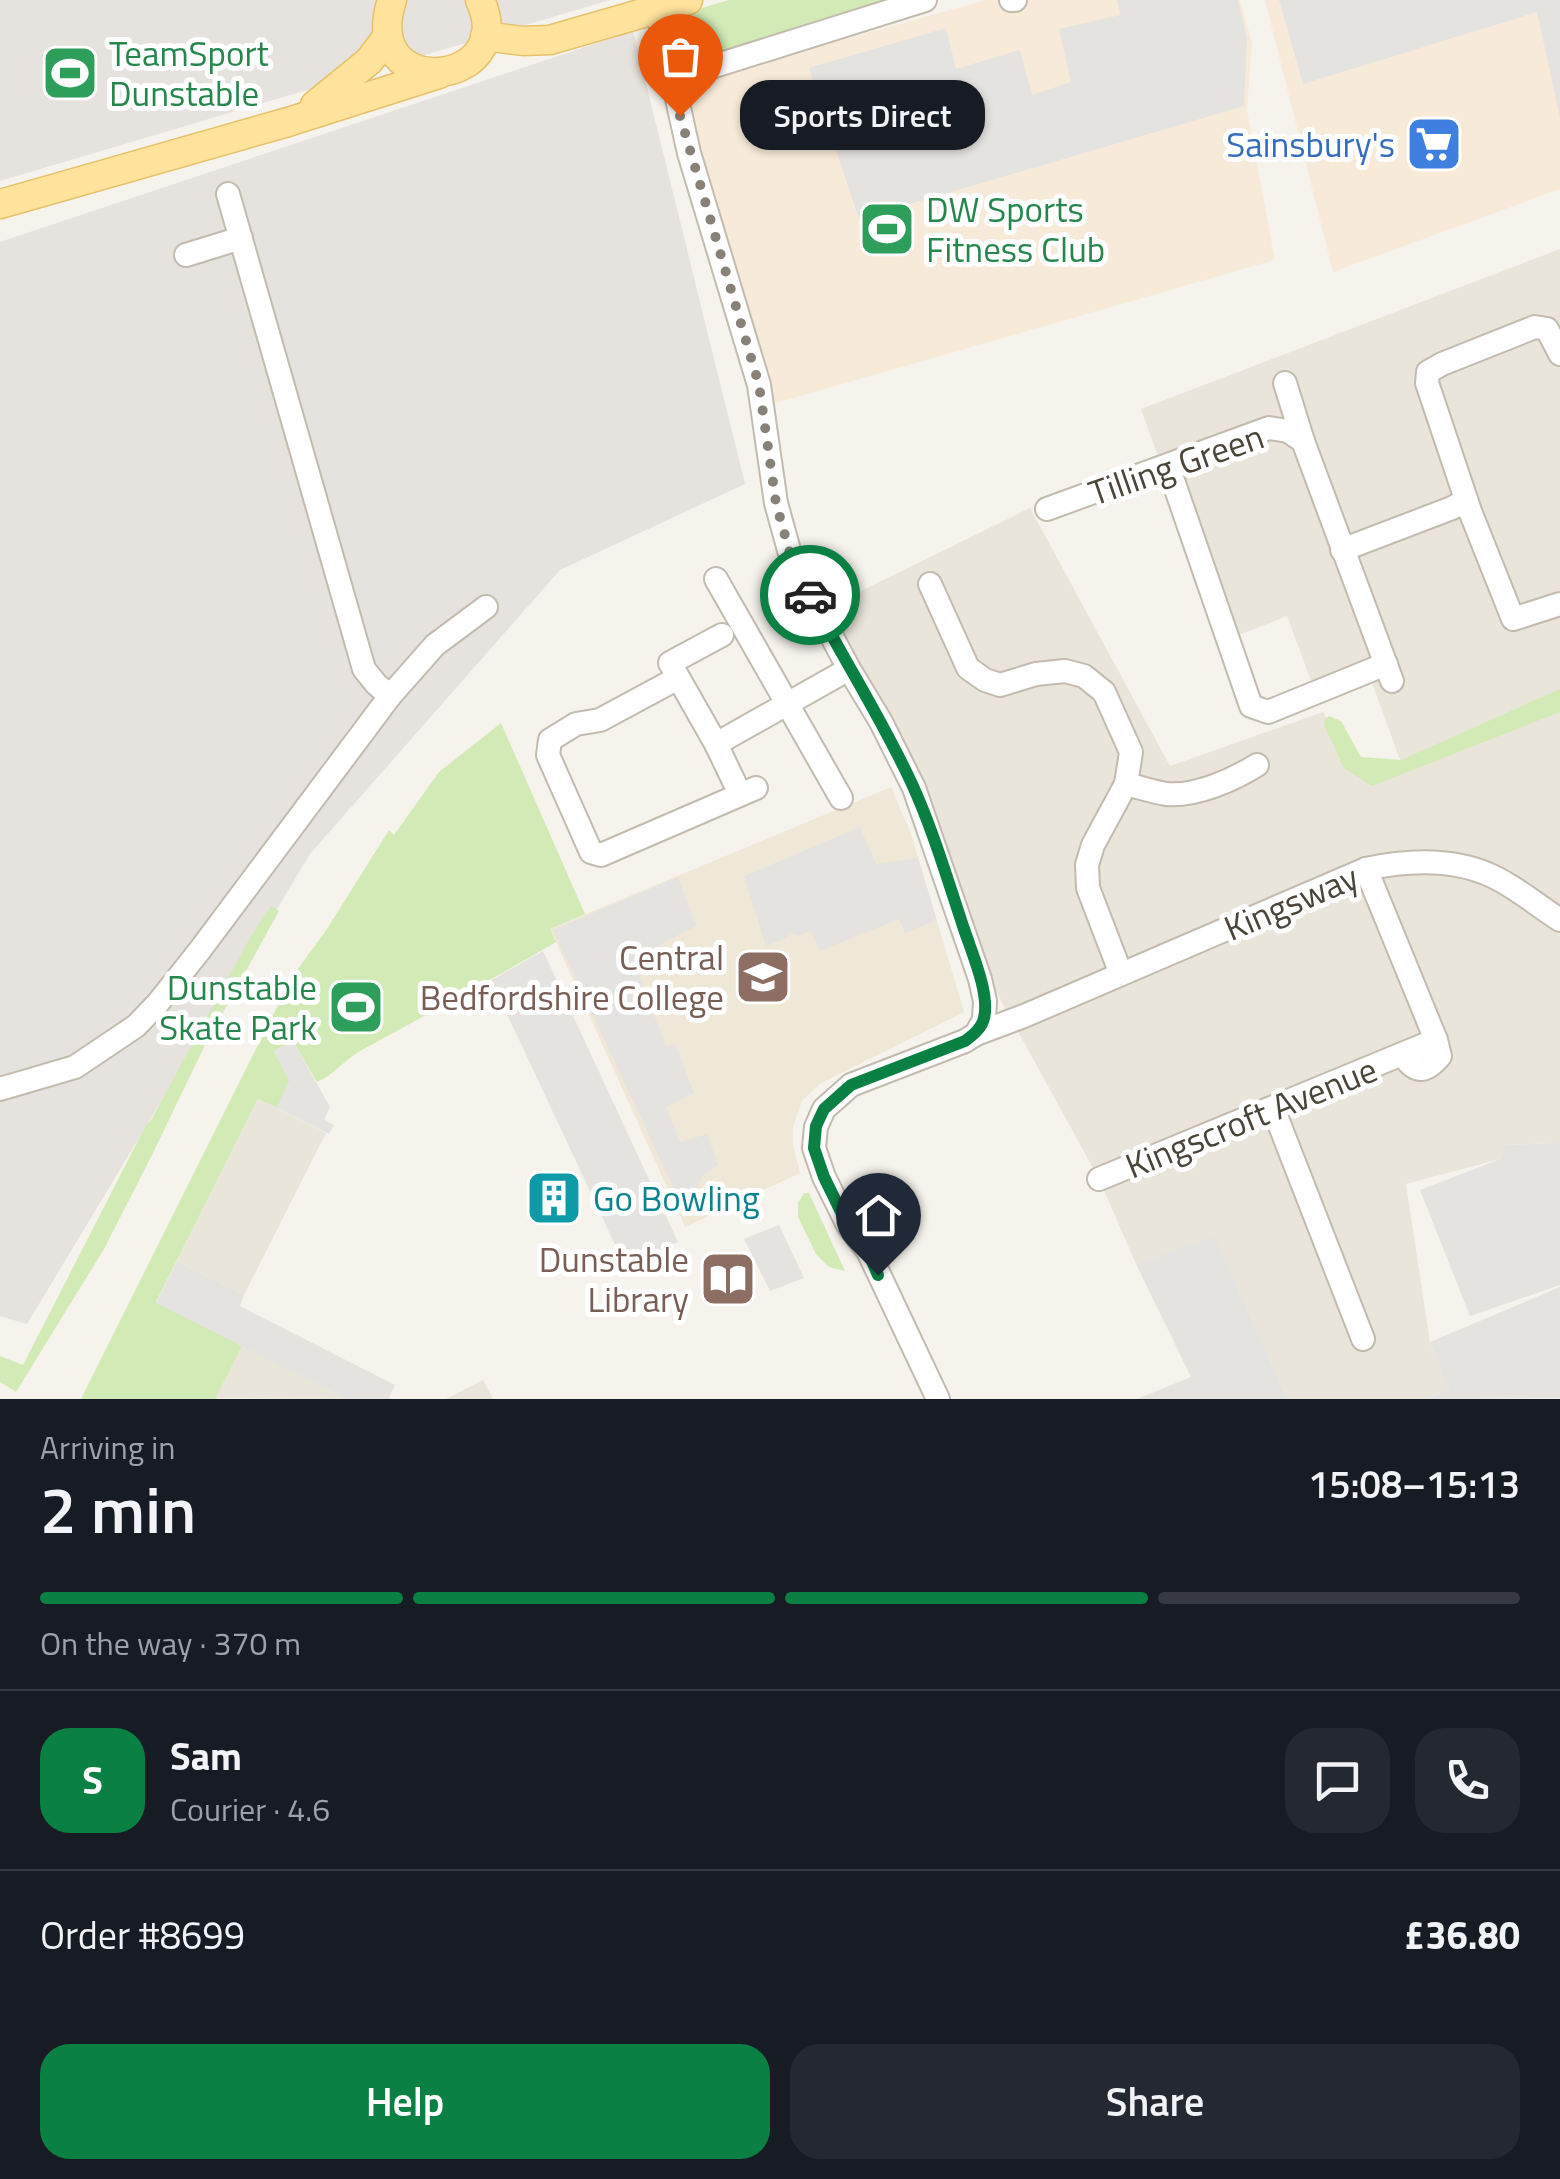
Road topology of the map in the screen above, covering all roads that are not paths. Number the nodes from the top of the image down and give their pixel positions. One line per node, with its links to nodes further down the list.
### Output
1 (392, 0): 6 (main road)
2 (480, 0): 7 (main road)
3 (688, 0): 5 (main road)
4 (925, 0): 9 (street)
5 (657, 9): 7 (main road); 9 (street)
6 (388, 36): 8 (main road); 10 (main road)
7 (485, 36): 8 (main road)
8 (439, 74): 10 (main road)
9 (673, 79): 27 (street)
10 (288, 122): 12 (main road)
11 (228, 194): 13 (street)
12 (0, 204)
13 (240, 238): 14 (street); 29 (street)
14 (186, 255)
15 (1560, 354): 19 (street)
16 (1285, 384): 17 (street, Tilling Green)
17 (1303, 442): 18 (street, Tilling Green); 21 (street, Tilling Green)
18 (1168, 466): 20 (street, Tilling Green); 21 (street, Tilling Green)
19 (1466, 500): 21 (street); 24 (street)
20 (1047, 509)
21 (1342, 550)
22 (716, 579): 30 (street)
23 (930, 584): 33 (street)
24 (1560, 604)
25 (486, 608): 29 (street)
26 (722, 635): 28 (street)
27 (849, 669): 30 (street); 38 (street)
28 (678, 678): 31 (street); 31 (street)
29 (390, 696): 41 (street)
30 (786, 703): 31 (street); 34 (street)
31 (716, 744)
32 (1256, 765): 33 (street)
33 (1126, 784): 37 (street)
34 (841, 798)
35 (1366, 869): 36 (street, Kingsway); 37 (street, Kingsway); 42 (street, Kingscroft Avenue)
36 (1560, 920)
37 (1121, 974): 39 (street, Kingsway)
38 (985, 1001): 39 (street); 40 (street)
39 (1024, 1016): 40 (street, Kingsway)
40 (976, 1034): 45 (street, Kingsway)
41 (0, 1089)
42 (1273, 1108): 43 (street, Kingscroft Avenue); 44 (street)
43 (1099, 1180)
44 (1364, 1339)
45 (938, 1399)

